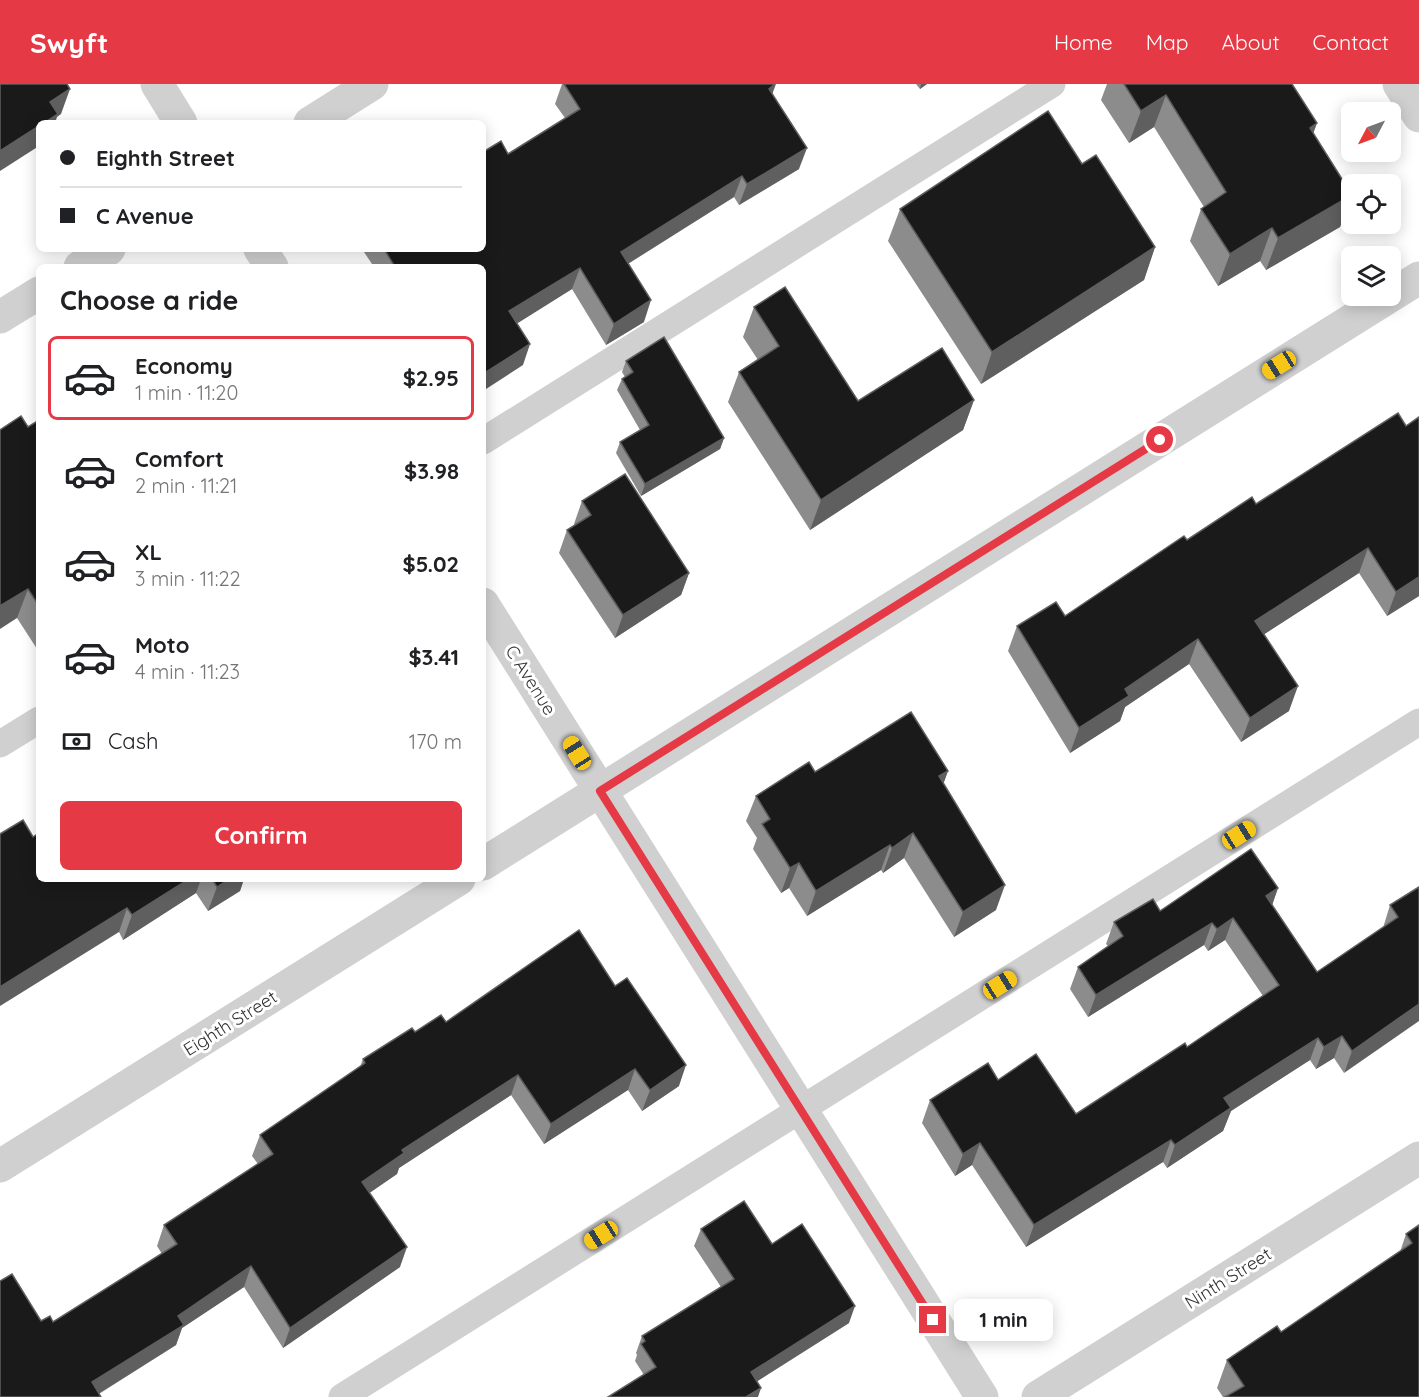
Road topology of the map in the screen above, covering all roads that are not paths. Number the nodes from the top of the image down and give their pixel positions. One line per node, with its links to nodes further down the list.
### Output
1 (157, 84): 6 (street)
2 (372, 84): 7 (street)
3 (1052, 84): 13 (lane)
4 (1399, 84): 5 (street)
5 (1419, 116)
6 (179, 120)
7 (315, 120)
8 (104, 252): 9 (street)
9 (85, 264)
10 (1419, 278): 18 (street)
11 (36, 295): 12 (street)
12 (0, 317)
13 (486, 439)
14 (486, 609): 18 (street, C Avenue)
15 (36, 722): 17 (lane)
16 (1419, 722): 21 (lane)
17 (0, 744)
18 (600, 791): 19 (street); 21 (street, C Avenue)
19 (486, 862)
20 (454, 882): 23 (street, Eighth Street)
21 (801, 1110): 24 (lane); 25 (street, C Avenue)
22 (1419, 1158): 26 (street, Ninth Street)
23 (0, 1166)
24 (342, 1397)
25 (982, 1397)
26 (1038, 1397)

